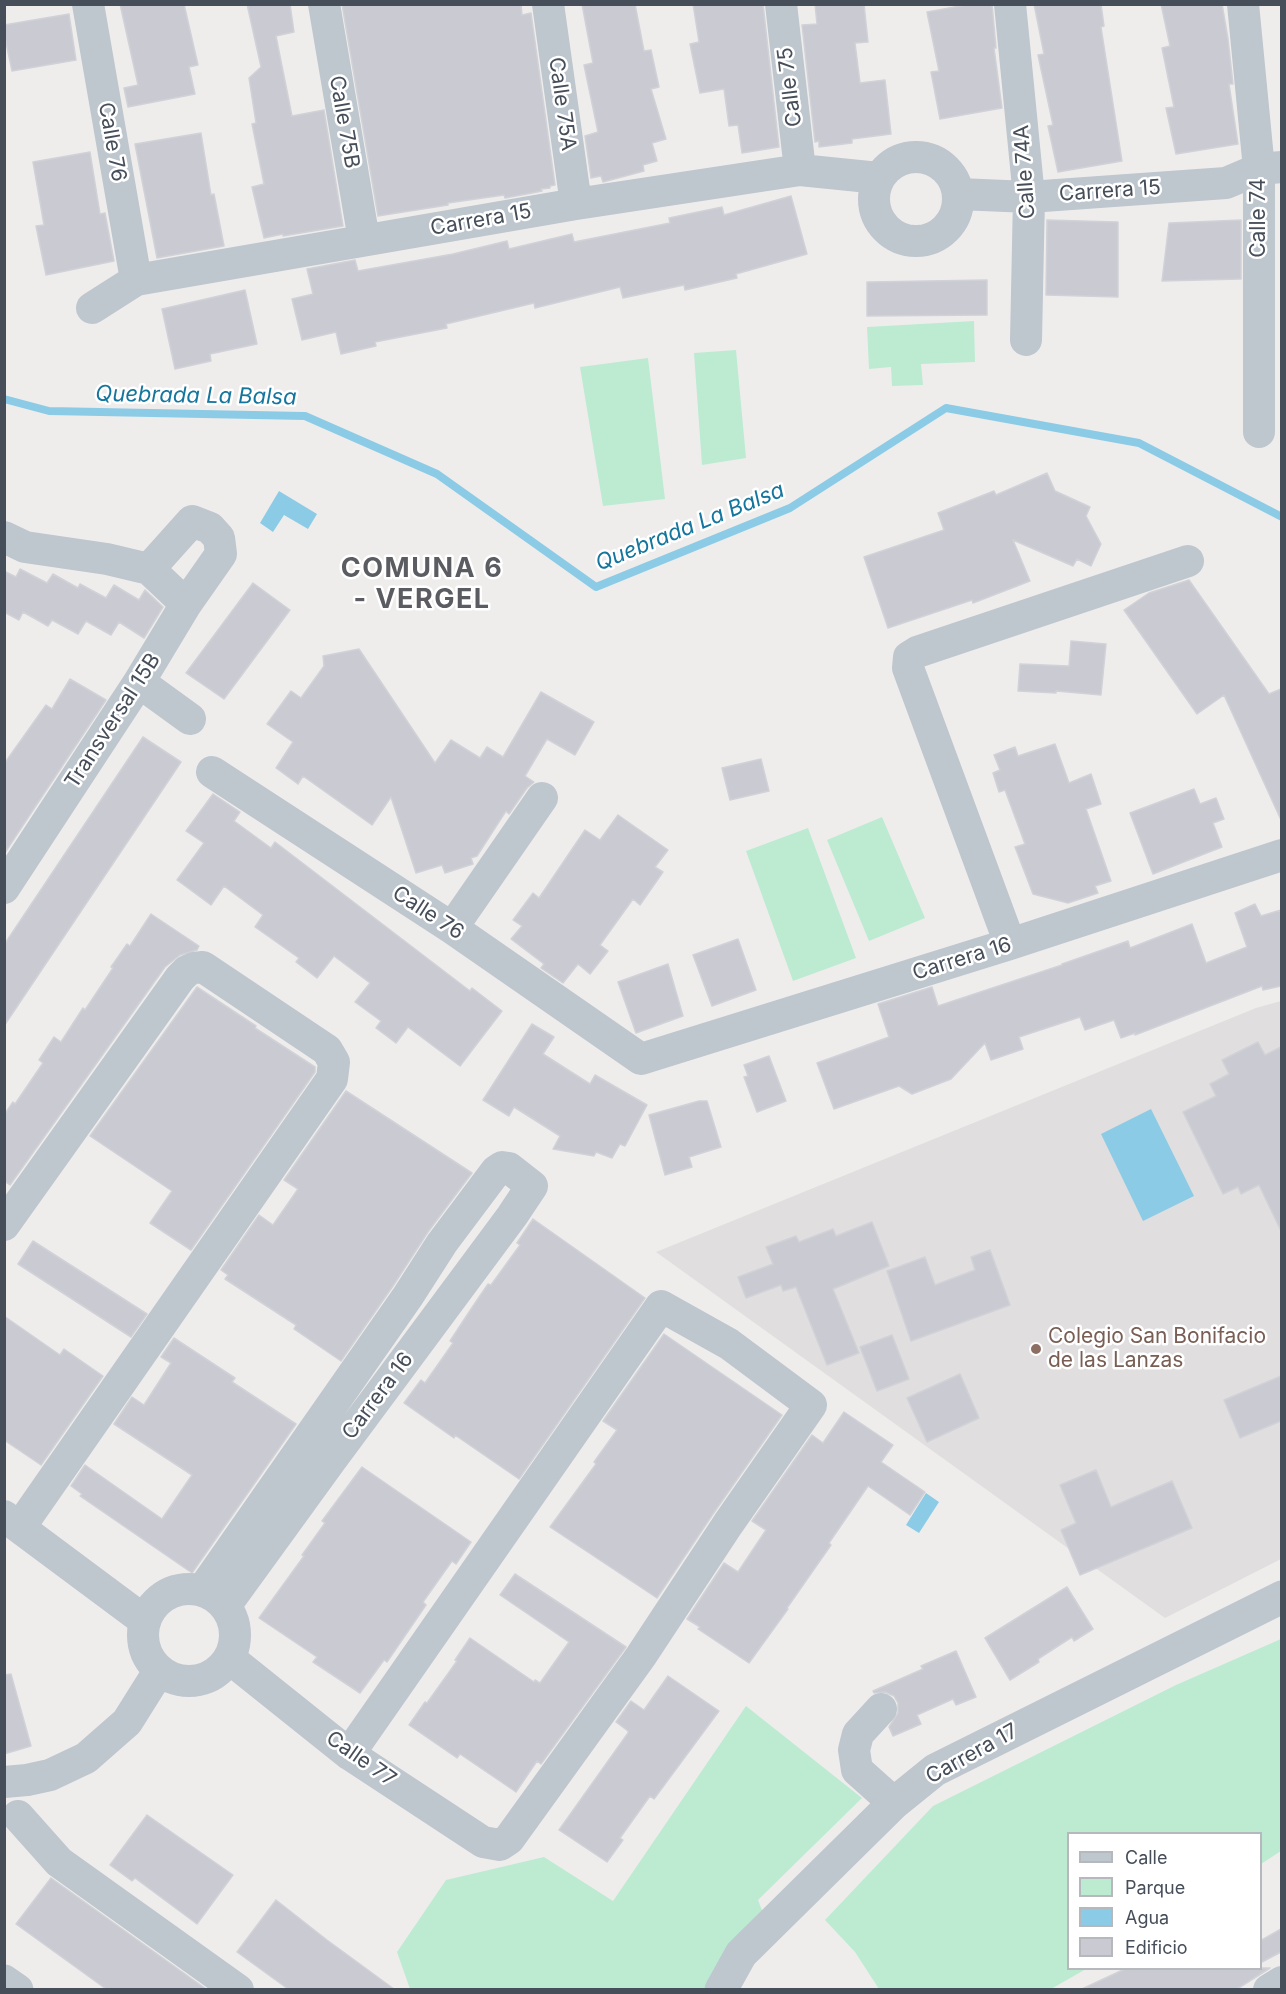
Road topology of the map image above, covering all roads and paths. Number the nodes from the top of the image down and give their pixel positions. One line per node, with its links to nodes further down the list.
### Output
1 (88, 4): 16 (street, Calle 76)
2 (324, 4): 15 (street, Calle 75B)
3 (548, 4): 14 (street, Calle 75A)
4 (781, 4): 8 (street, Calle 75)
5 (1010, 4): 12 (street, Calle 74A)
6 (1243, 4): 7 (street, Calle 74)
7 (1270, 168): 10 (street, Carrera 15); 13 (street, Calle 74)
8 (800, 170): 9 (street, Carrera 15); 14 (street, Carrera 15)
9 (879, 178): 11 (street); 11 (street)
10 (1226, 183): 12 (street, Carrera 15); 13 (street)
11 (959, 194): 12 (street, Carrera 15)
12 (1029, 196): 18 (street, Calle 74A)
13 (1271, 200): 19 (street, Calle 74)
14 (576, 204): 15 (street, Carrera 15)
15 (364, 240): 16 (street, Carrera 15)
16 (136, 280): 17 (street, Carrera 15)
17 (92, 308)
18 (1026, 340)
19 (1259, 432)
20 (4, 537): 22 (street)
21 (1188, 561): 31 (street)
22 (149, 569): 23 (street); 23 (street, Transversal 15B)
23 (186, 604): 24 (street, Transversal 15B)
24 (139, 682): 25 (street); 29 (street, Transversal 15B)
25 (189, 719)
26 (212, 772): 30 (street, Calle 76)
27 (542, 798): 30 (street)
28 (1281, 855): 31 (street, Carrera 16)
29 (4, 888)
30 (452, 928): 32 (street, Calle 76)
31 (1010, 944): 32 (street, Carrera 16)
32 (640, 1059)
33 (4, 1225): 35 (street)
34 (318, 1452): 34 (street, Carrera 16); 37 (street, Carrera 16)
35 (12, 1521): 38 (street)
36 (1281, 1597): 45 (street, Carrera 17)
37 (214, 1599): 38 (street); 39 (street)
38 (145, 1621): 40 (street)
39 (229, 1658): 40 (street); 42 (street, Calle 77)
40 (159, 1671): 43 (street)
41 (881, 1709): 45 (street)
42 (349, 1754): 42 (street, Calle 77)
43 (50, 1775): 44 (street); 46 (street)
44 (4, 1782)
45 (893, 1804): 51 (street, Carrera 17)
46 (11, 1821): 50 (street)
47 (4, 1981): 49 (street)
48 (1281, 1982): 52 (street)
49 (16, 1989)
50 (238, 1989)
51 (721, 1989)
52 (1269, 1989)

